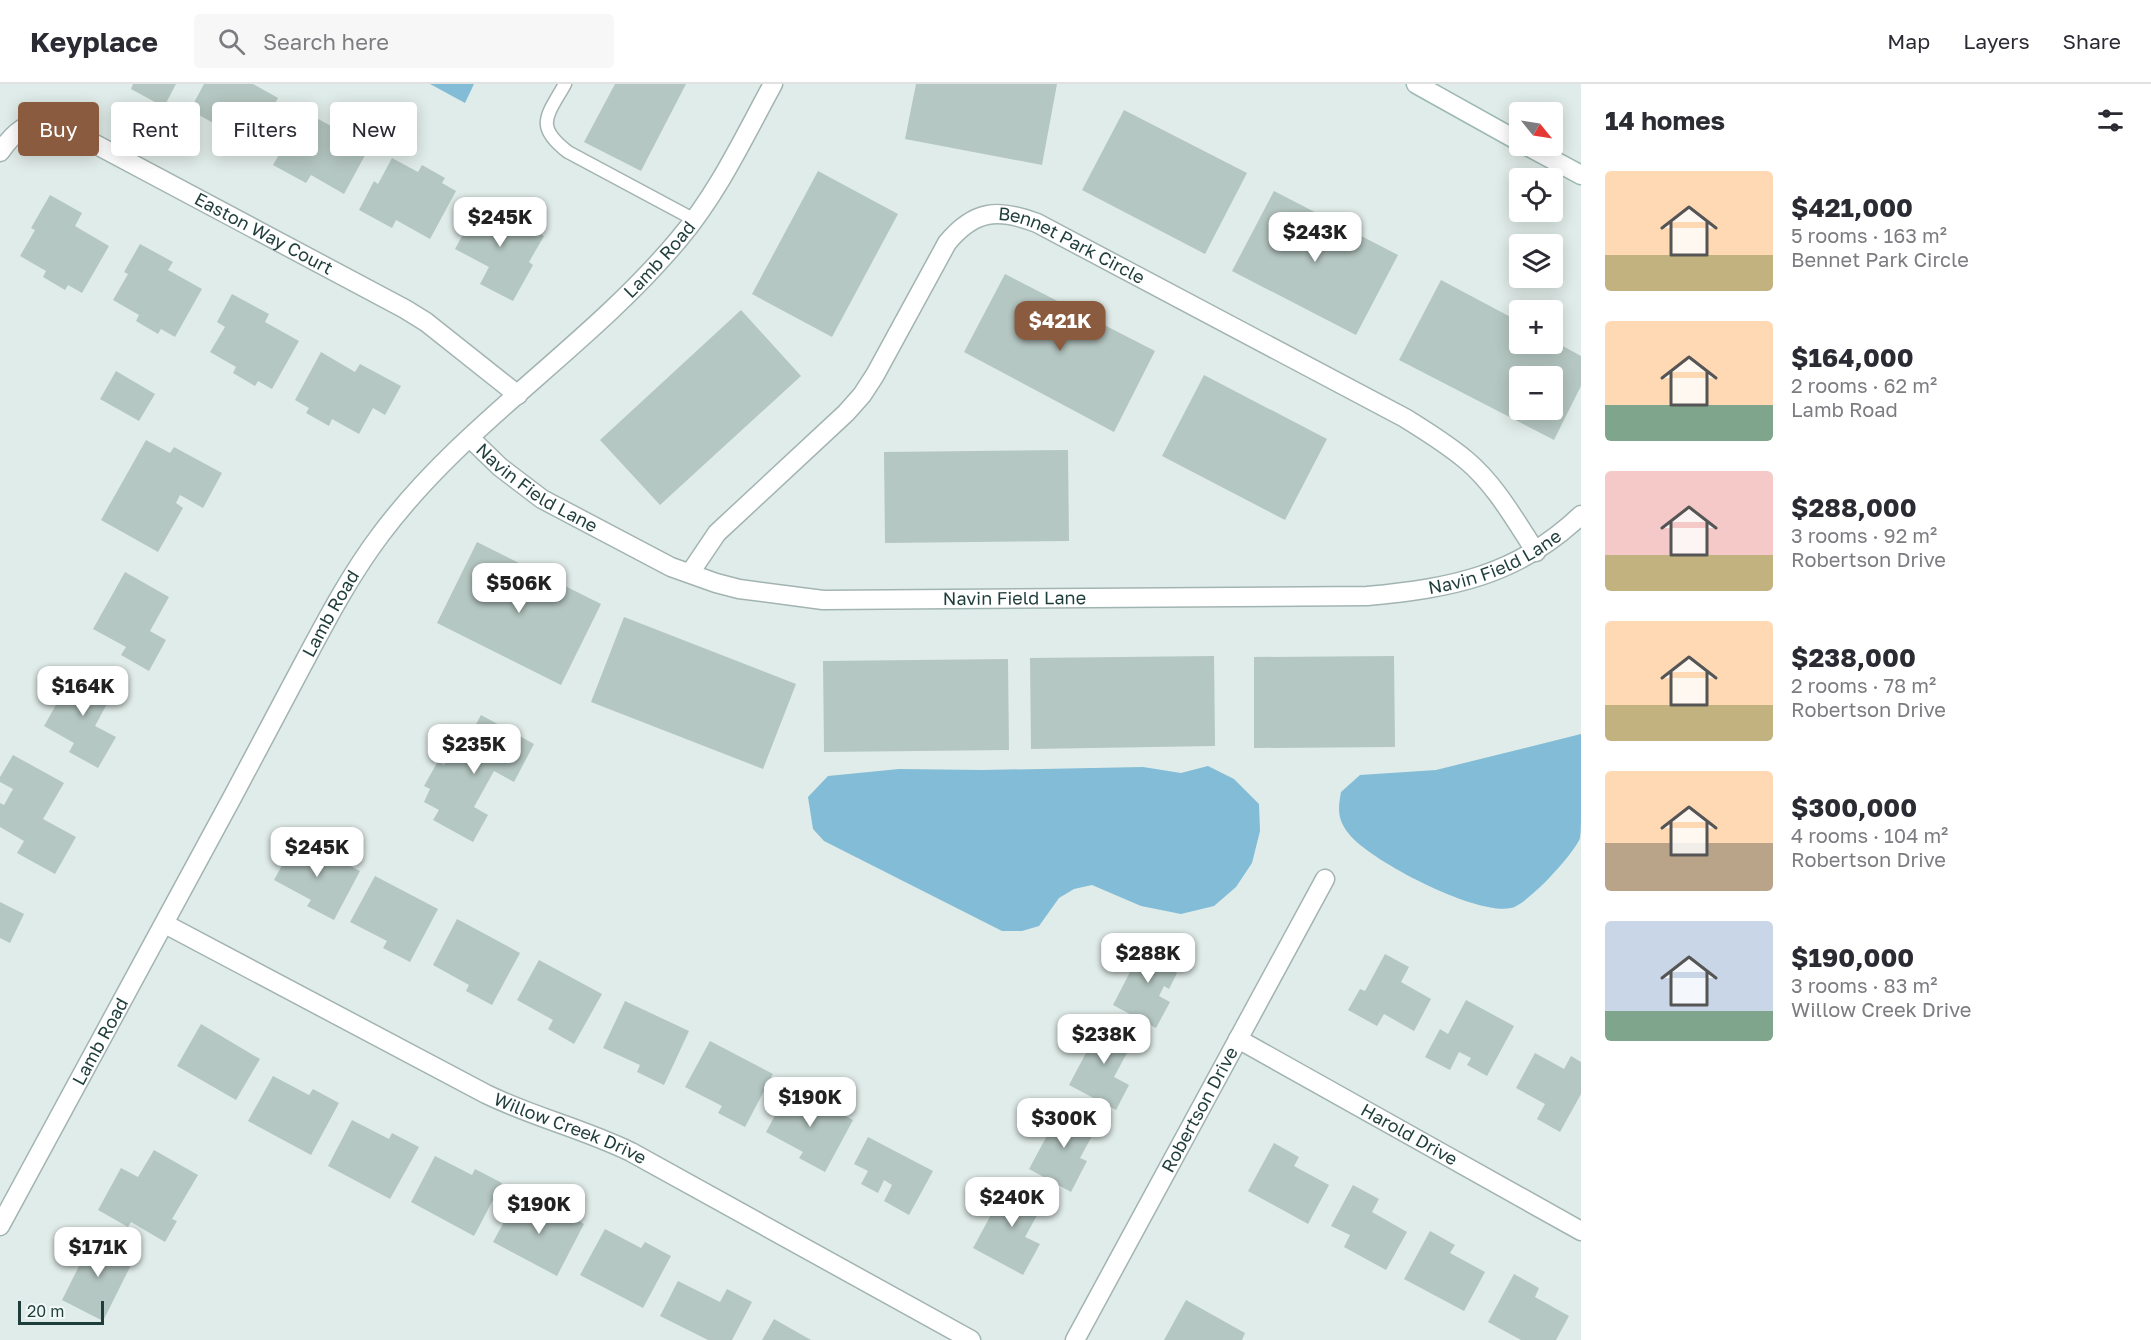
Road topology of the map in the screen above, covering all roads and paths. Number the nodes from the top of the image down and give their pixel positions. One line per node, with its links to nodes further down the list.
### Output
1 (565, 84): 8 (lane)
2 (773, 84): 8 (street, Lamb Road)
3 (1416, 84): 4 (street)
4 (1509, 136)
5 (0, 152): 9 (street, Easton Way Court)
6 (1546, 156): 7 (street)
7 (1581, 175)
8 (695, 220): 9 (street, Lamb Road)
9 (518, 395): 10 (street, Lamb Road)
10 (470, 438): 13 (street, Navin Field Lane); 15 (street, Lamb Road)
11 (1581, 515): 12 (street, Navin Field Lane)
12 (1536, 552): 13 (street, Navin Field Lane); 13 (street, Bennet Park Circle)
13 (690, 573)
14 (1325, 879): 16 (street, Robertson Drive)
15 (165, 924): 17 (street, Lamb Road); 19 (street, Willow Creek Drive)
16 (1238, 1039): 18 (street, Harold Drive); 20 (street, Robertson Drive)
17 (0, 1227)
18 (1581, 1231)
19 (971, 1340)
20 (1075, 1340)

